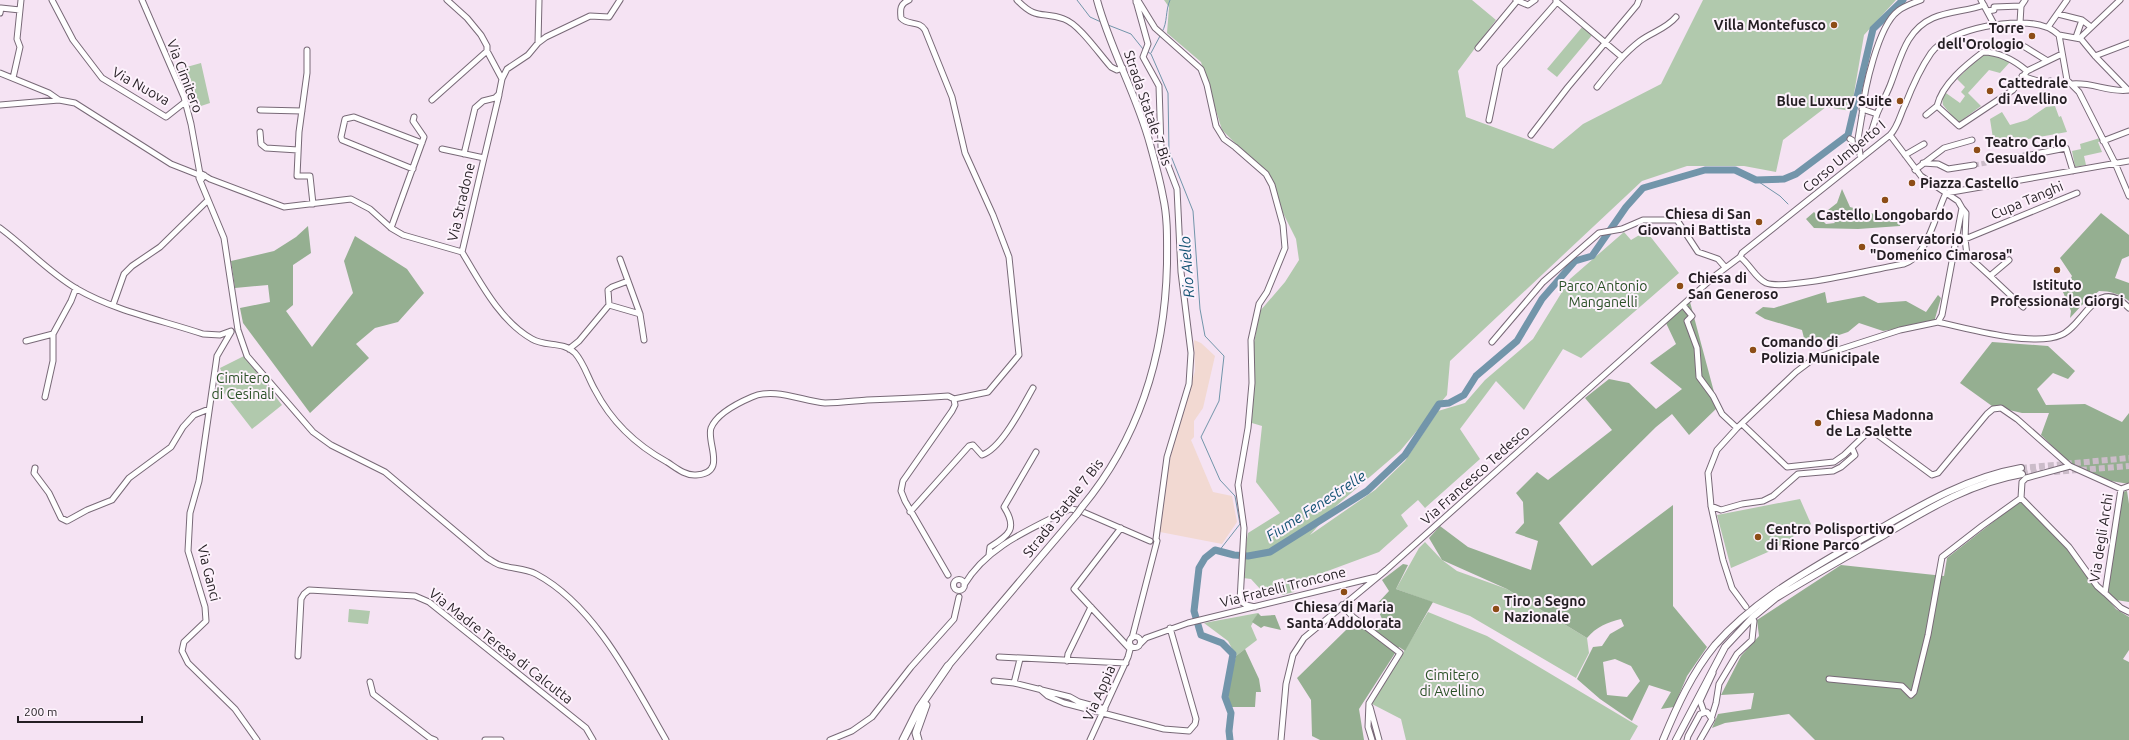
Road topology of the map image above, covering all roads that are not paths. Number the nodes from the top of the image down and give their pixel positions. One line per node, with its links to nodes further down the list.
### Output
1 (21, 0): 22 (street)
2 (52, 0): 58 (street, Via Nuova)
3 (142, 0): 58 (street, Via Cimitero)
4 (447, 0): 40 (street)
5 (538, 0): 34 (street)
6 (620, 0): 34 (street)
7 (909, 0): 127 (street)
8 (1017, 0): 45 (street)
9 (1097, 0): 45 (main road, Strada Statale 7 Bis)
10 (1516, 0): 11 (street); 38 (street)
11 (1535, 0)
12 (1639, 0): 35 (street)
13 (1921, 0): 63 (street)
14 (1982, 0): 20 (street)
15 (2025, 0): 21 (street)
16 (2067, 0): 25 (street)
17 (2120, 0): 31 (street)
18 (1136, 1): 142 (street); 151 (street)
19 (1556, 1): 35 (street); 67 (street)
20 (1984, 5): 23 (street); 64 (street)
21 (2021, 6): 23 (street); 28 (street)
22 (20, 10): 24 (street); 49 (street)
23 (1987, 11): 29 (street)
24 (0, 13)
25 (2058, 14): 27 (street); 30 (street)
26 (1676, 17): 43 (street)
27 (2082, 20): 31 (street); 33 (street)
28 (2020, 23): 29 (street, Corso Umberto I); 30 (street, Corso Umberto I)
29 (1994, 24): 71 (street, Corso Umberto I)
30 (2048, 27): 32 (street)
31 (2091, 27): 33 (street)
32 (2059, 35): 33 (street); 41 (street)
33 (2078, 37): 42 (street)
34 (538, 43): 50 (street)
35 (1605, 43): 43 (street); 70 (street)
36 (2129, 43): 42 (street)
37 (2025, 47): 44 (street)
38 (1478, 48)
39 (307, 50): 62 (street)
40 (487, 50): 50 (street); 57 (street)
41 (2062, 54): 44 (street); 52 (street)
42 (2095, 56): 54 (street)
43 (1622, 57): 53 (street)
44 (2046, 60): 46 (street)
45 (1123, 68): 139 (main road, Strada Statale 7 Bis)
46 (2027, 71): 48 (street); 60 (street)
47 (0, 73): 49 (street)
48 (2022, 76): 51 (street); 60 (street)
49 (13, 78): 56 (street)
50 (502, 79): 55 (street, Via Stradone)
51 (2050, 81)
52 (2072, 84): 54 (street); 74 (street)
53 (1597, 87)
54 (2129, 90)
55 (499, 94): 79 (street, Via Stradone); 82 (street, Via Stradone)
56 (59, 100): 59 (street); 91 (street)
57 (432, 100)
58 (185, 102): 91 (street, Via Cimitero)
59 (0, 105)
60 (1937, 106): 65 (street)
61 (260, 110): 62 (street)
62 (302, 111): 78 (street)
63 (1862, 112): 64 (street); 81 (street, bridge)
64 (1877, 114): 72 (street)
65 (1926, 115)
66 (414, 116): 75 (street)
67 (1489, 120)
68 (2129, 131): 74 (street)
69 (260, 132): 78 (street)
70 (1531, 135)
71 (1890, 135): 80 (street); 81 (street, Corso Umberto I)
72 (1850, 139)
73 (1972, 140): 85 (street)
74 (2103, 141): 86 (street)
75 (422, 143): 88 (street); 88 (street)
76 (1924, 144): 80 (street)
77 (442, 149): 79 (street, Via Stradone)
78 (298, 150): 96 (street)
79 (464, 154): 82 (street, Via Stradone)
80 (1905, 155): 89 (street)
81 (1860, 157): 104 (street, Corso Umberto I)
82 (484, 158): 101 (street, Via Stradone)
83 (1999, 161): 90 (street)
84 (2129, 161): 86 (street)
85 (1923, 163): 87 (street); 89 (street)
86 (2115, 163): 90 (street); 94 (street)
87 (1974, 165)
88 (413, 169): 99 (street)
89 (1915, 170): 92 (street)
90 (2073, 171): 92 (street)
91 (200, 176): 95 (street, Via Cimitero); 96 (street)
92 (1946, 193): 97 (street); 104 (street)
93 (2077, 193): 100 (street, Cupa Tanghi)
94 (2129, 196)
95 (207, 200): 111 (street); 118 (street, Via Cimitero)
96 (313, 204): 99 (street)
97 (1962, 208): 100 (street); 102 (street)
98 (0, 228): 110 (street)
99 (391, 228): 101 (street)
100 (1965, 239): 103 (street)
101 (462, 252): 124 (street)
102 (1954, 252): 103 (street); 117 (street)
103 (1967, 255): 108 (street)
104 (1740, 257): 107 (street, Via Francesco Tedesco)
105 (620, 259): 109 (street)
106 (2009, 260): 108 (street)
107 (1726, 267): 113 (street, Via Francesco Tedesco); 123 (street)
108 (1990, 276): 114 (street)
109 (628, 281): 112 (street); 116 (street)
110 (76, 288): 111 (street); 120 (street)
111 (113, 305): 119 (street)
112 (609, 305): 116 (street); 124 (street)
113 (1683, 305): 130 (street); 145 (street, Via Francesco Tedesco)
114 (2023, 307)
115 (2129, 308): 117 (street)
116 (640, 314): 121 (street)
117 (1938, 322): 129 (street)
118 (238, 330): 119 (street); 182 (street, Via Cimitero)
119 (231, 332): 128 (street, Via Ganci)
120 (53, 334): 122 (street); 126 (street)
121 (644, 340)
122 (26, 342)
123 (1492, 342)
124 (569, 349): 127 (street)
125 (1033, 388): 140 (street)
126 (45, 397)
127 (954, 399): 140 (street)
128 (209, 409): 134 (street); 177 (street, Via Ganci)
129 (1742, 424): 130 (street); 131 (street)
130 (1737, 428): 138 (street)
131 (1852, 448): 133 (street); 138 (street)
132 (1036, 452): 143 (street)
133 (2070, 466): 136 (street); 137 (street)
134 (35, 468)
135 (2129, 486): 136 (street, Via degli Archi)
136 (2121, 489): 148 (street, Via degli Archi)
137 (2021, 498): 148 (street); 167 (street)
138 (1711, 506): 153 (street)
139 (1080, 511): 141 (street); 143 (street); 166 (main road, Strada Statale 7 Bis)
140 (910, 512): 146 (street)
141 (1121, 528): 142 (street); 152 (street)
142 (1153, 540): 157 (street)
143 (989, 555): 144 (street)
144 (970, 574): 146 (street); 147 (street)
145 (1377, 577): 150 (street, Via Francesco Tedesco); 151 (street, Via Fratelli Troncone)
146 (956, 583): 147 (street); 147 (street); 149 (street)
147 (963, 587): 149 (street)
148 (2105, 593): 154 (street, Via degli Archi)
149 (959, 597): 183 (street)
150 (1342, 605): 171 (street); 186 (street, Via Francesco Tedesco)
151 (1255, 606): 156 (street, Via Fratelli Troncone)
152 (1091, 607): 159 (street); 163 (street)
153 (1746, 607)
154 (2129, 612)
155 (1754, 621): 175 (street)
156 (1170, 628): 158 (street); 173 (street)
157 (1135, 638): 158 (street); 159 (street); 159 (street, Via Appia)
158 (1146, 638): 159 (street)
159 (1134, 647): 165 (street, Via Appia)
160 (298, 656): 181 (street, Via Madre Teresa di Calcutta)
161 (999, 657): 162 (street)
162 (1020, 659): 163 (street); 170 (street)
163 (1067, 661): 165 (street)
164 (1717, 661): 174 (street); 189 (main road); 190 (main road)
165 (1126, 663): 173 (street, Via Appia)
166 (948, 666): 172 (highway)
167 (1829, 679)
168 (994, 681): 170 (street)
169 (370, 682): 178 (street)
170 (1014, 683): 173 (street)
171 (1369, 702): 187 (street); 188 (street)
172 (921, 709): 176 (highway); 184 (highway)
173 (1105, 711): 185 (street, Via Appia)
174 (1704, 712): 175 (street); 191 (street)
175 (1712, 716): 192 (street)
176 (904, 739)
177 (257, 740)
178 (436, 740)
179 (485, 740): 180 (street)
180 (501, 740)
181 (593, 740)
182 (666, 740)
183 (830, 740)
184 (918, 740)
185 (1090, 740)
186 (1282, 740)
187 (1372, 740)
188 (1379, 740)
189 (1663, 740)
190 (1676, 740)
191 (1687, 740)
192 (1700, 740)

